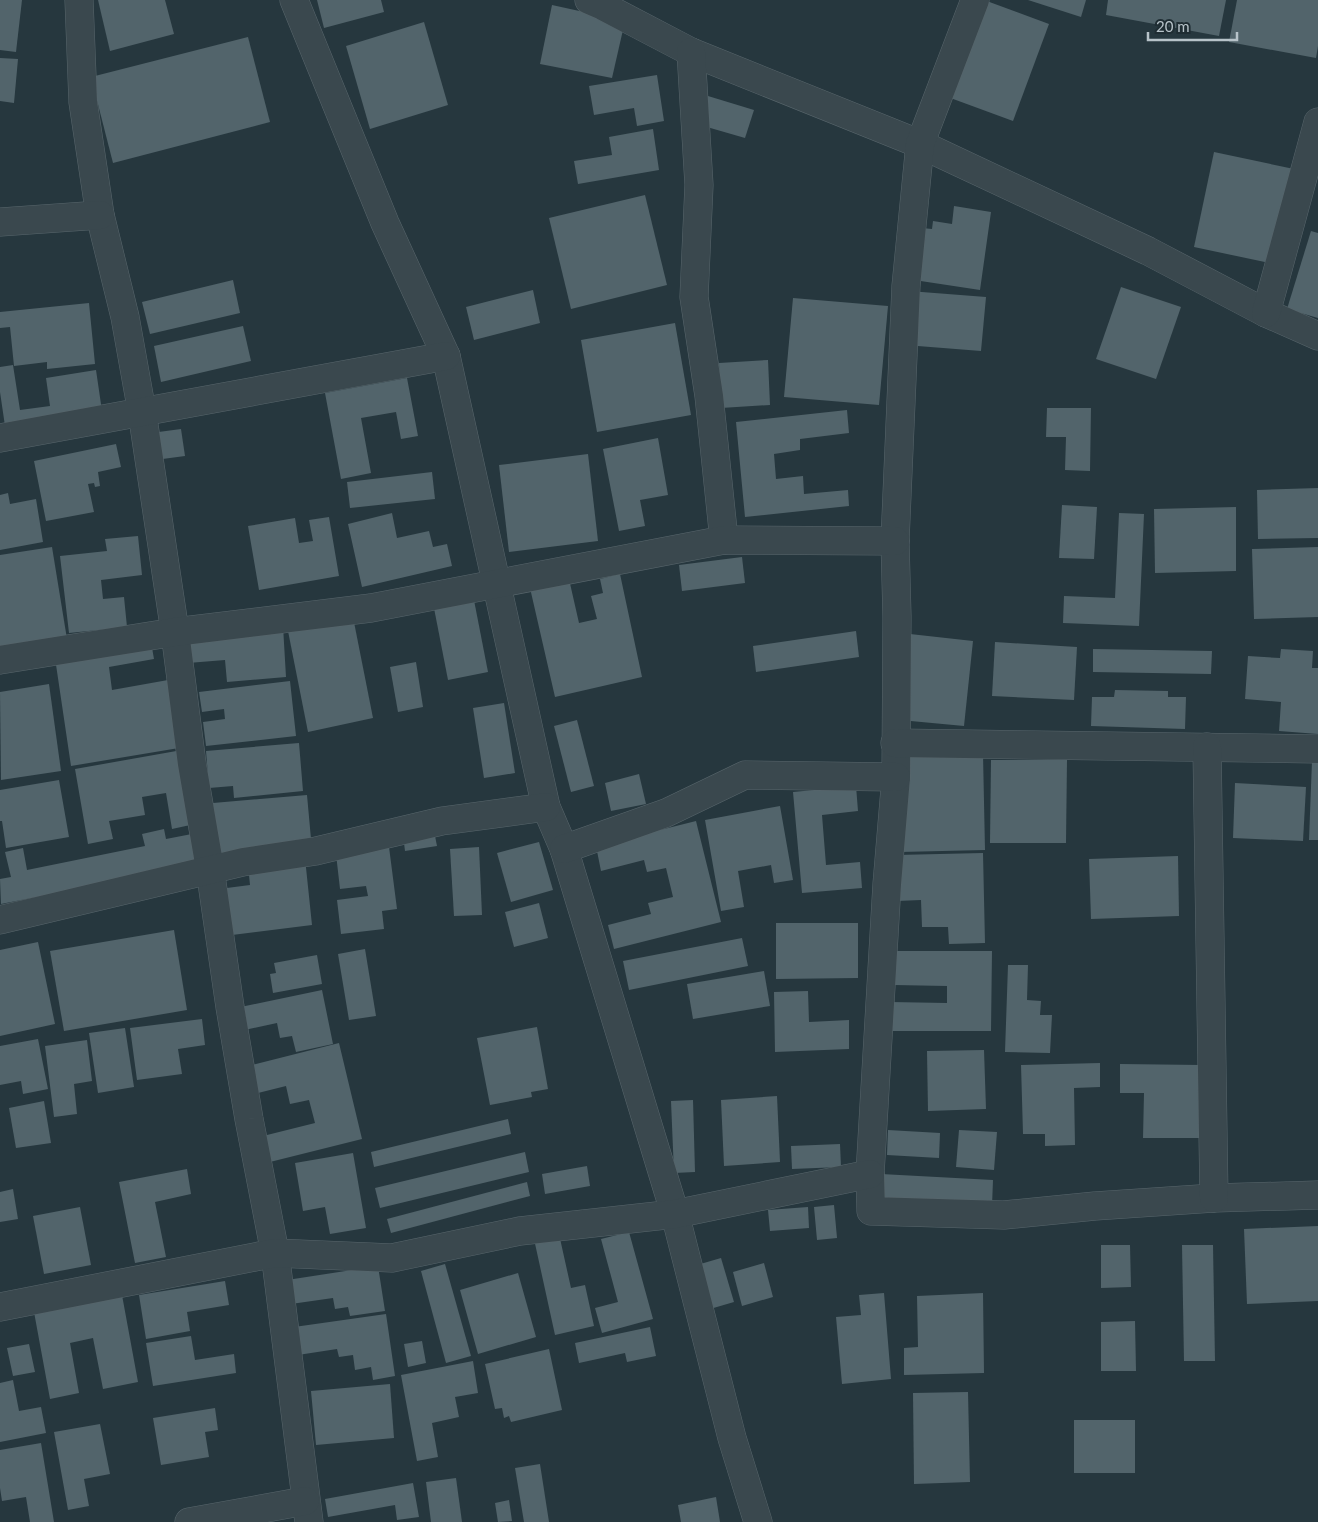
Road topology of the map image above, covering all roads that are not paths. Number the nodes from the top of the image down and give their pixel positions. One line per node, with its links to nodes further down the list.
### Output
1 (79, 0): 8 (street)
2 (294, 0): 12 (street)
3 (975, 0): 7 (street)
4 (599, 2): 5 (street)
5 (691, 52): 7 (street); 15 (street)
6 (1318, 122): 10 (street)
7 (920, 144): 10 (street); 16 (street)
8 (100, 214): 9 (street); 13 (street)
9 (0, 222)
10 (1266, 313): 11 (street)
11 (1318, 336)
12 (446, 356): 13 (street); 17 (street)
13 (142, 412): 14 (street); 18 (street)
14 (0, 438)
15 (724, 540): 16 (street); 17 (street)
16 (895, 541): 20 (street)
17 (497, 584): 18 (street); 24 (street)
18 (175, 632): 19 (street); 26 (street)
19 (0, 660)
20 (895, 743): 21 (street); 23 (street)
21 (1207, 747): 22 (street); 30 (street)
22 (1318, 749)
23 (896, 777): 25 (street); 28 (street)
24 (546, 807): 25 (street); 26 (street)
25 (564, 849): 31 (street)
26 (210, 869): 27 (street); 32 (street)
27 (1, 918)
28 (870, 1174): 30 (street); 31 (street)
29 (1318, 1195): 30 (street)
30 (1214, 1198)
31 (675, 1214): 32 (street); 36 (street)
32 (274, 1253): 33 (street); 34 (street)
33 (0, 1307)
34 (307, 1511): 35 (street)
35 (189, 1522)
36 (758, 1522)

